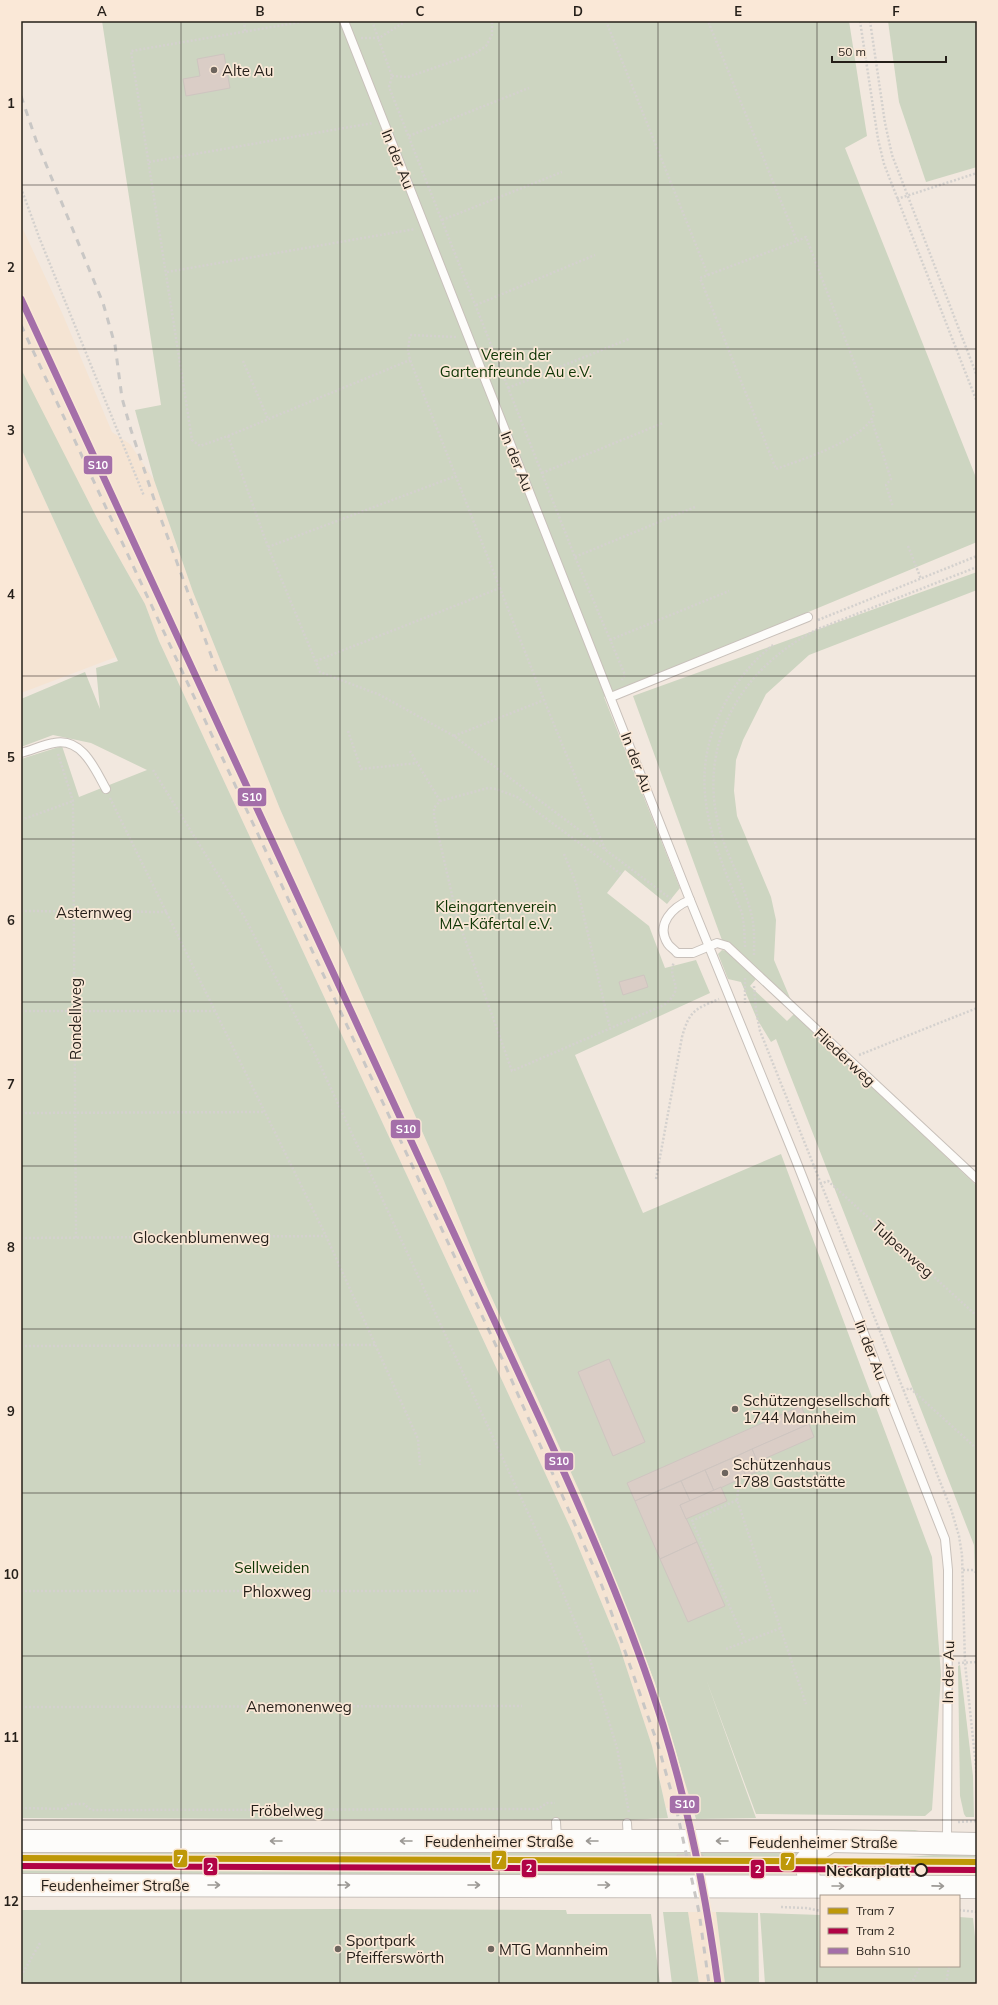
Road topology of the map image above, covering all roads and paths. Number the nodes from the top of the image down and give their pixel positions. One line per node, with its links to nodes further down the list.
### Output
1 (244, 21): 11 (path)
2 (307, 21): 11 (path)
3 (344, 21): 13 (lane, In der Au)
4 (372, 21): 12 (path)
5 (406, 21): 12 (path)
6 (492, 21): 14 (path)
7 (606, 21): 29 (path)
8 (708, 21): 26 (path)
9 (860, 21): 23 (path)
10 (870, 21): 22 (path)
11 (245, 31): 18 (path)
12 (379, 38): 13 (path); 14 (path)
13 (351, 39): 16 (lane, In der Au)
14 (392, 76): 17 (path)
15 (529, 88): 17 (path)
16 (383, 122): 18 (path); 25 (lane, In der Au)
17 (408, 136): 24 (path)
18 (149, 162): 28 (path)
19 (562, 172): 24 (path)
20 (977, 173): 22 (path)
21 (21, 188): 44 (path)
22 (906, 196): 23 (path); 35 (path)
23 (897, 199): 37 (path)
24 (442, 220): 30 (path)
25 (426, 227): 28 (path); 31 (lane, In der Au)
26 (797, 241): 29 (path); 39 (path)
27 (595, 255): 30 (path)
28 (167, 272): 41 (path)
29 (708, 275): 39 (path)
30 (476, 305): 36 (path)
31 (468, 338): 34 (path); 59 (lane, In der Au)
32 (629, 339): 36 (path)
33 (243, 360): 38 (path)
34 (410, 360): 38 (path); 43 (path)
35 (977, 376)
36 (508, 388): 42 (path)
37 (977, 402)
38 (268, 419): 41 (path)
39 (872, 421): 46 (path)
40 (663, 423): 42 (path)
41 (228, 436): 48 (path)
42 (542, 473): 50 (path)
43 (456, 476): 48 (path); 53 (path)
44 (144, 496)
45 (695, 507): 50 (path)
46 (893, 507)
47 (908, 546): 52 (path)
48 (268, 547): 58 (path)
49 (977, 556): 52 (path)
50 (575, 557): 56 (path)
51 (977, 567): 83 (path)
52 (921, 579): 55 (path)
53 (500, 588): 58 (path); 60 (path)
54 (729, 591): 56 (path)
55 (810, 620): 59 (lane)
56 (610, 640): 59 (path)
57 (776, 643): 82 (path)
58 (316, 661): 62 (path)
59 (611, 697): 75 (lane, In der Au)
60 (544, 700): 62 (path); 72 (path)
61 (348, 731): 66 (path)
62 (454, 736): 72 (path)
63 (55, 743): 65 (lane); 68 (lane); 70 (path, Rondellweg)
64 (410, 751): 66 (path)
65 (21, 754)
66 (418, 763): 69 (path)
67 (153, 770): 124 (path)
68 (106, 789): 79 (path)
69 (440, 801): 74 (path); 89 (path)
70 (73, 802): 71 (path); 78 (path, Rondellweg)
71 (21, 820)
72 (605, 849): 76 (path)
73 (564, 854): 89 (path)
74 (622, 874)
75 (690, 900): 76 (lane); 80 (lane, In der Au)
76 (679, 905): 81 (lane)
77 (21, 911): 78 (path, Asternweg)
78 (74, 912): 79 (path, Asternweg); 88 (path, Rondellweg)
79 (167, 912): 87 (path)
80 (710, 946): 81 (lane); 82 (lane, Fliederweg); 84 (lane, In der Au)
81 (677, 953): 89 (path)
82 (745, 963): 83 (lane, Fliederweg)
83 (754, 972): 90 (lane, Fliederweg)
84 (729, 995): 94 (path); 117 (lane, In der Au)
85 (977, 1008): 90 (path)
86 (21, 1011): 88 (path)
87 (216, 1011): 88 (path); 92 (path)
88 (74, 1012): 93 (path, Rondellweg)
89 (610, 1028)
90 (848, 1060): 95 (lane, Fliederweg)
91 (21, 1112): 93 (path)
92 (265, 1112): 93 (path); 97 (path)
93 (75, 1113): 99 (path, Rondellweg)
94 (656, 1179)
95 (977, 1179)
96 (828, 1181): 100 (path, Tulpenweg)
97 (326, 1236): 99 (path, Glockenblumenweg); 101 (path)
98 (21, 1238): 99 (path, Glockenblumenweg)
99 (76, 1238)
100 (977, 1316)
101 (376, 1345): 102 (path); 105 (path)
102 (21, 1346)
103 (910, 1388): 104 (path)
104 (977, 1449)
105 (420, 1465)
106 (738, 1490): 107 (path)
107 (737, 1500): 112 (path); 113 (path)
108 (973, 1570): 109 (path)
109 (977, 1573)
110 (21, 1591): 111 (path, Phloxweg)
111 (478, 1591)
112 (781, 1628): 113 (path); 118 (path)
113 (745, 1641): 114 (path)
114 (726, 1649)
115 (965, 1662): 116 (path); 117 (path); 121 (path)
116 (977, 1662)
117 (949, 1663): 127 (lane, In der Au)
118 (806, 1704)
119 (522, 1706): 120 (path, Anemonenweg)
120 (21, 1707)
121 (977, 1776)
122 (555, 1803): 123 (path, Fröbelweg)
123 (21, 1808)
124 (629, 1814)
125 (21, 1841): 126 (main road, Feudenheimer Straße, one-way to 125)
126 (831, 1841): 127 (main road, Feudenheimer Straße); 130 (main road)
127 (947, 1844): 128 (main road, Feudenheimer Straße)
128 (977, 1844)
129 (21, 1885): 130 (main road, Feudenheimer Straße, one-way to 130)
130 (810, 1885): 131 (main road, Feudenheimer Straße, one-way to 131)
131 (977, 1887)
132 (960, 1910): 133 (path)
133 (977, 1912)
134 (40, 1944): 137 (path)
135 (920, 1967): 138 (path)
136 (949, 1967): 139 (path)
137 (21, 1976)
138 (911, 1984)
139 (946, 1984)

